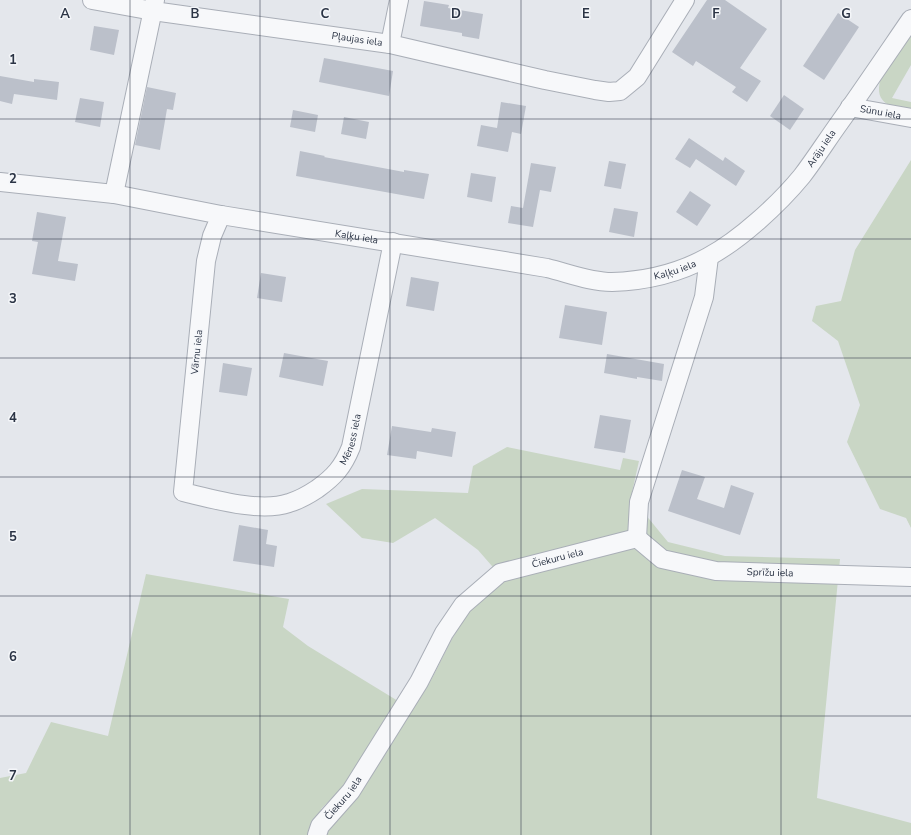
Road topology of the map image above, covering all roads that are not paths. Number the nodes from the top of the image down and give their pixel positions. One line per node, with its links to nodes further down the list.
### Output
1 (92, 0): 4 (street, Pļaujas iela)
2 (399, 0): 6 (street)
3 (685, 0): 6 (street, Pļaujas iela)
4 (154, 6): 6 (street, Pļaujas iela); 10 (street)
5 (911, 19): 7 (street, Arāju iela)
6 (390, 44)
7 (850, 107): 8 (street, Sūnu iela); 13 (street, Arāju iela)
8 (911, 118)
9 (0, 182): 10 (street, Kaļķu iela)
10 (114, 194): 11 (street, Kaļķu iela)
11 (221, 214): 12 (street, Kaļķu iela); 14 (street, Vārnu iela)
12 (393, 242): 13 (street, Kaļķu iela); 14 (street, Mēness iela)
13 (709, 257): 15 (street)
14 (183, 492)
15 (637, 538): 16 (street, Sprīžu iela); 17 (street, Čiekuru iela)
16 (911, 577)
17 (318, 831)

